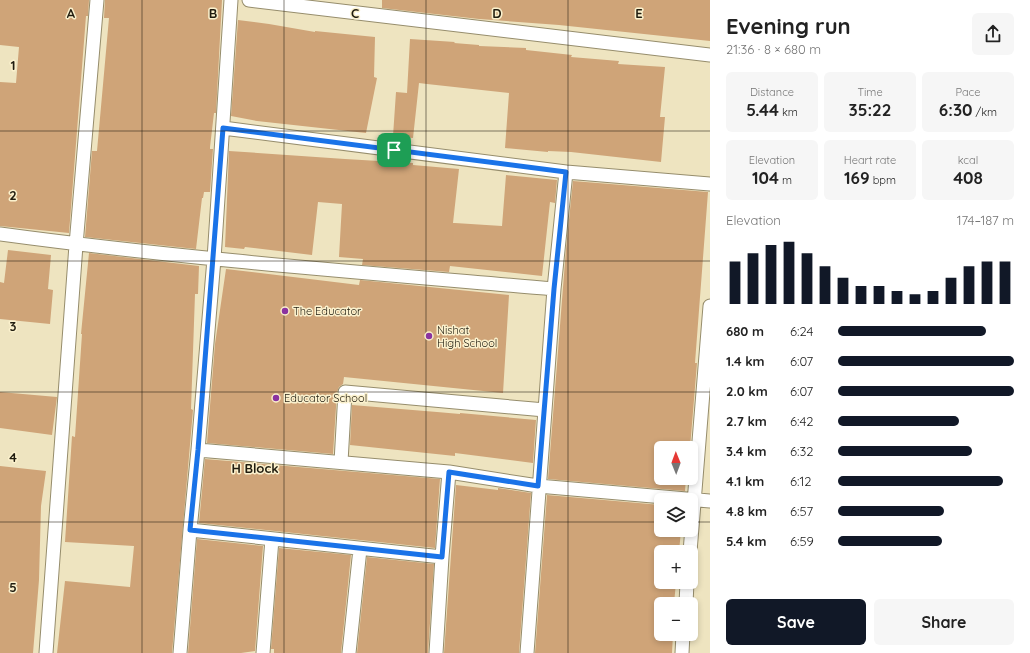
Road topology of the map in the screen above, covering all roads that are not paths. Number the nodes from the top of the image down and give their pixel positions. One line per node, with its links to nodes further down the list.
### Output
1 (97, 0): 9 (street)
2 (231, 0): 5 (street)
3 (249, 0): 4 (street)
4 (710, 55)
5 (223, 128): 6 (street); 10 (street)
6 (566, 172): 7 (street); 11 (street)
7 (710, 184)
8 (0, 234): 9 (street)
9 (76, 245): 10 (street); 27 (street)
10 (214, 259): 11 (street); 14 (street)
11 (554, 289): 13 (street)
12 (710, 306): 18 (street)
13 (545, 410): 15 (street); 17 (street)
14 (198, 450): 15 (street); 22 (street)
15 (341, 462): 16 (street)
16 (449, 472): 17 (street); 25 (street)
17 (538, 486): 19 (street); 32 (street)
18 (695, 493)
19 (654, 496)
20 (698, 500): 21 (street)
21 (710, 501)
22 (190, 530): 23 (street); 28 (street)
23 (272, 539): 24 (street); 29 (street)
24 (360, 549): 25 (street); 30 (street)
25 (442, 557): 31 (street)
26 (683, 641): 33 (street)
27 (46, 653)
28 (180, 653)
29 (263, 653)
30 (349, 653)
31 (436, 653)
32 (527, 653)
33 (682, 653)

